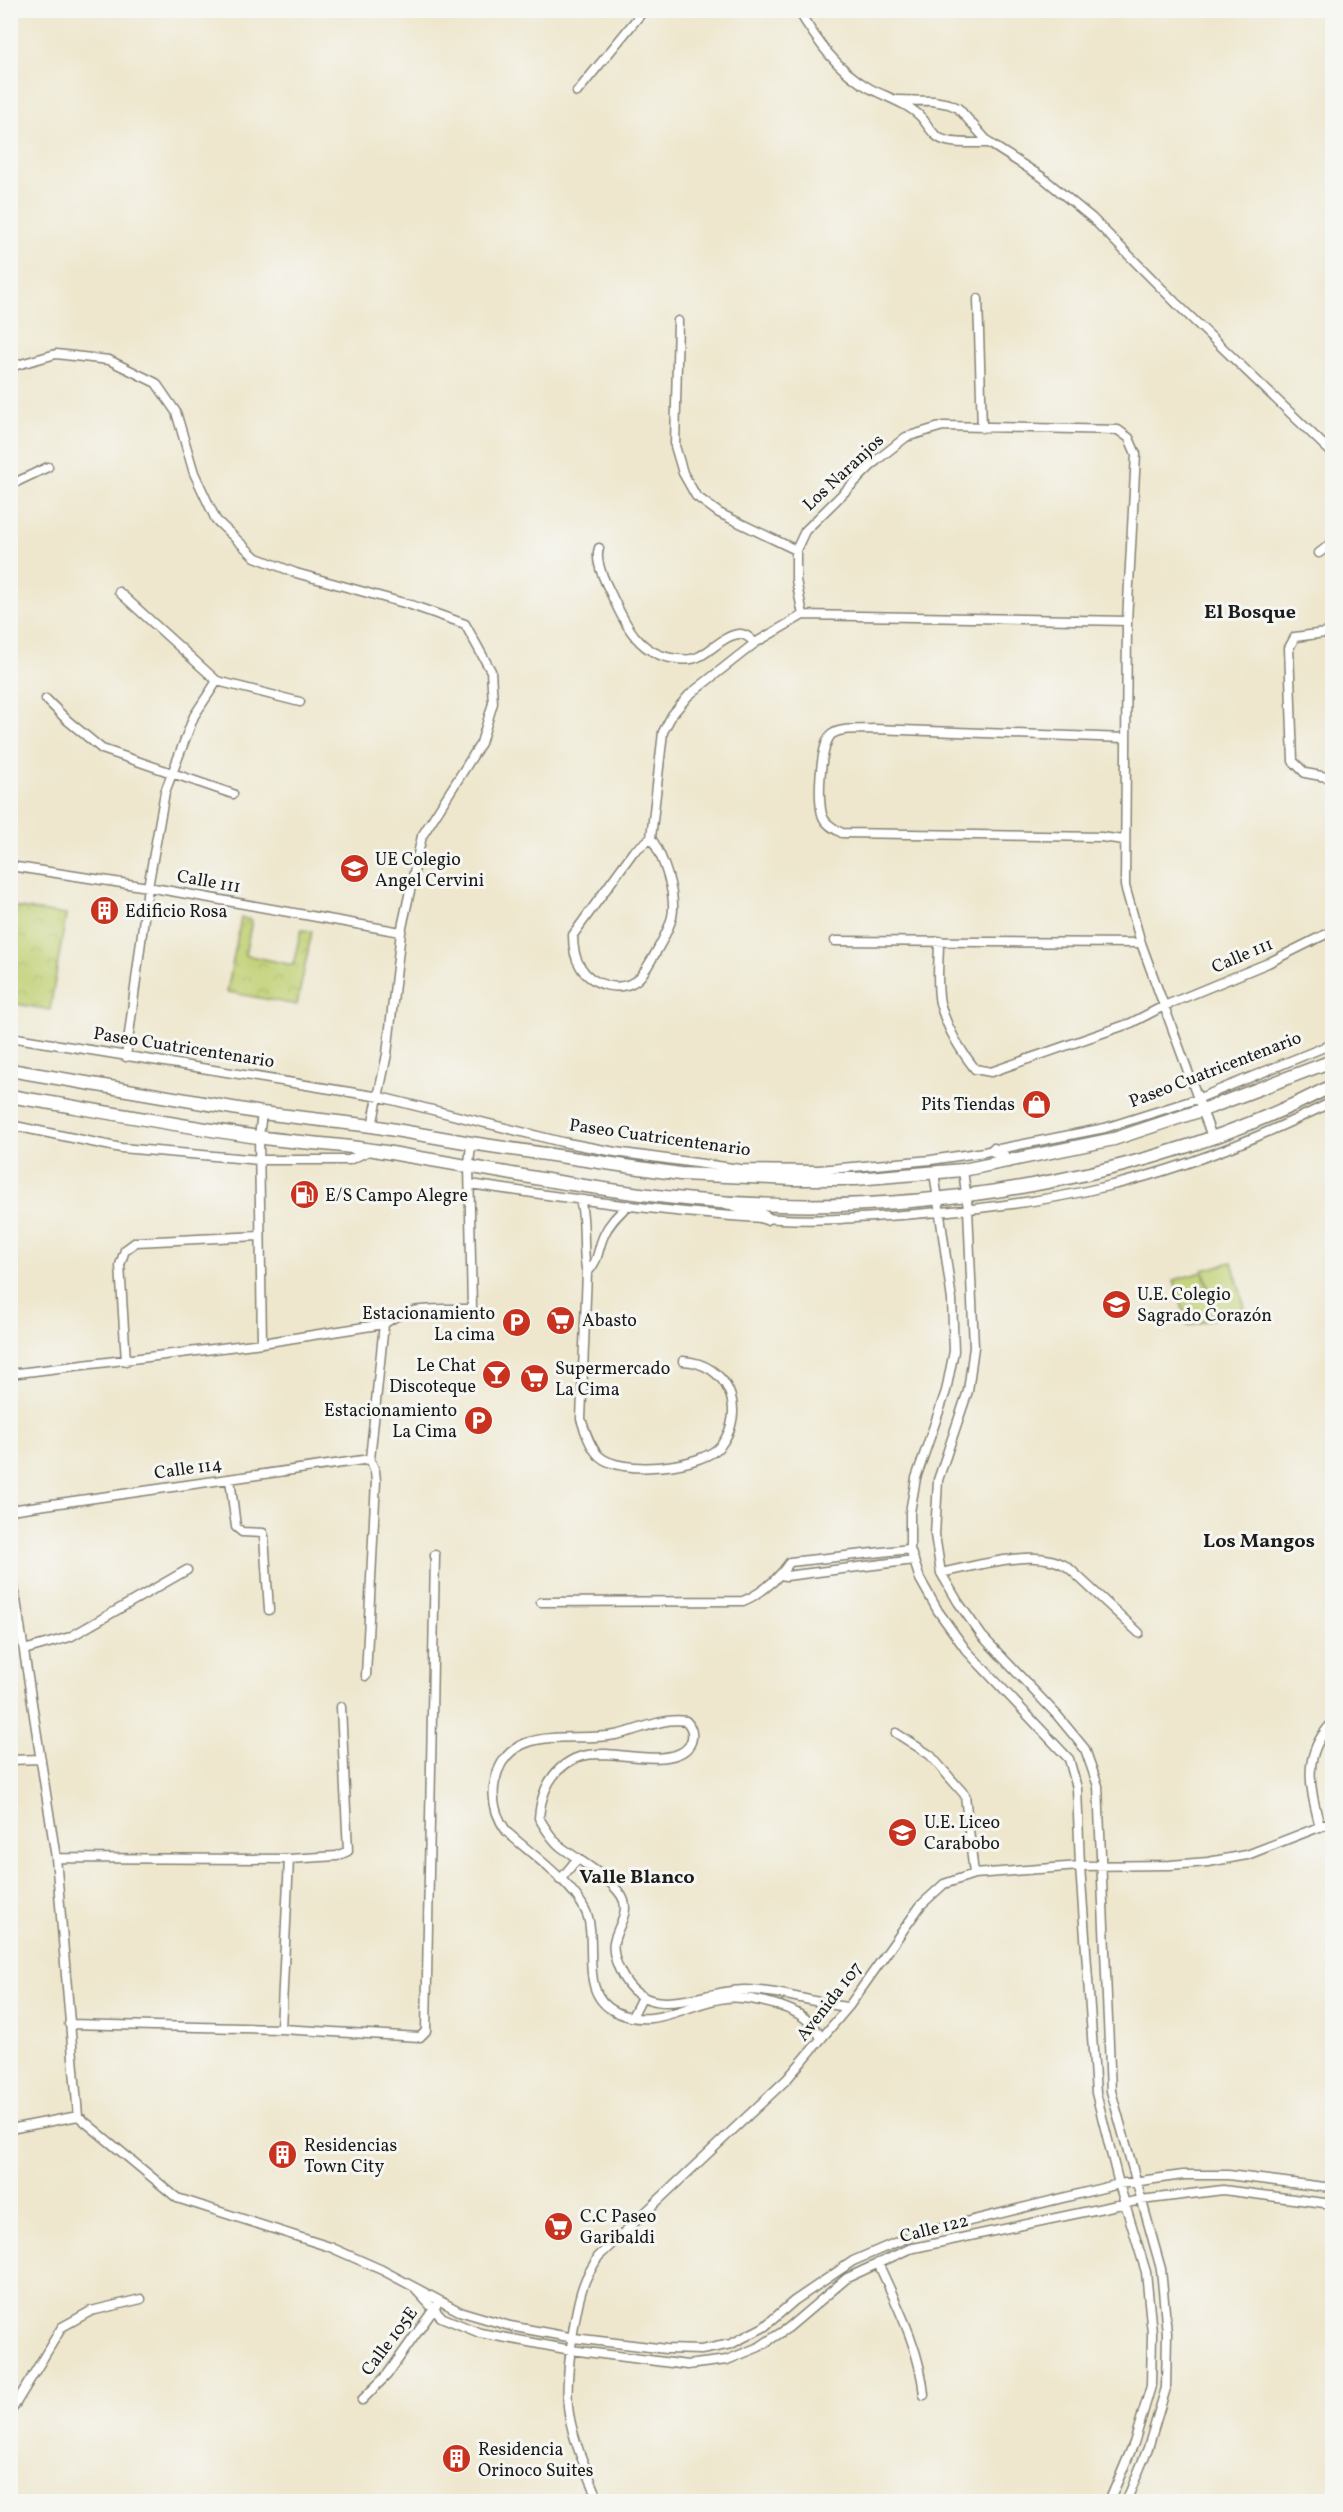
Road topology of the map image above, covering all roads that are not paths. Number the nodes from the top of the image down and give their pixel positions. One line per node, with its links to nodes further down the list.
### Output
1 (644, 10): 3 (street)
2 (798, 10): 4 (street)
3 (577, 92)
4 (896, 100): 5 (street); 6 (street)
5 (933, 101): 6 (street); 7 (street)
6 (921, 118): 7 (street)
7 (989, 143): 12 (street)
8 (978, 300): 11 (street)
9 (678, 321): 17 (street)
10 (10, 367): 36 (street)
11 (982, 428): 17 (street, Los Naranjos); 21 (street, Los Naranjos)
12 (1332, 453)
13 (48, 467): 14 (street)
14 (10, 485)
15 (1332, 543): 18 (street)
16 (599, 548): 23 (street)
17 (796, 550): 20 (street)
18 (1319, 553)
19 (119, 592): 24 (street)
20 (803, 615): 21 (street); 23 (street)
21 (1127, 621): 27 (street)
22 (1332, 632): 29 (street)
23 (756, 643): 31 (street)
24 (217, 681): 26 (street); 28 (street)
25 (46, 699): 28 (street)
26 (300, 702)
27 (1125, 738): 32 (street); 32 (street)
28 (172, 772): 30 (street); 34 (street)
29 (1332, 778)
30 (233, 794)
31 (651, 838): 31 (street)
32 (1124, 840): 39 (street)
33 (10, 866): 34 (street, Calle 111)
34 (148, 887): 36 (street, Calle 111); 43 (street)
35 (1332, 931): 40 (street, Calle 111)
36 (401, 932): 48 (street)
37 (835, 940): 38 (street)
38 (939, 941): 39 (street); 40 (street, Calle 111)
39 (1141, 943): 40 (street)
40 (1164, 1006): 50 (street)
41 (10, 1037): 43 (street, Paseo Cuatricentenario)
42 (1332, 1044): 50 (street, Paseo Cuatricentenario)
43 (126, 1057): 48 (street, Paseo Cuatricentenario)
44 (1332, 1061): 50 (street, Paseo Cuatricentenario)
45 (10, 1070): 51 (street, Paseo Cuatricentenario)
46 (1332, 1086): 55 (street)
47 (10, 1096): 54 (street)
48 (380, 1096): 53 (street); 62 (street, Paseo Cuatricentenario)
49 (1332, 1102): 73 (street)
50 (1199, 1105): 55 (street); 58 (street, Paseo Cuatricentenario); 60 (street, Paseo Cuatricentenario)
51 (262, 1113): 53 (street, Paseo Cuatricentenario); 54 (street)
52 (10, 1125): 59 (street)
53 (372, 1126): 56 (street, Paseo Cuatricentenario)
54 (259, 1137): 57 (street); 59 (street)
55 (1212, 1137): 68 (street)
56 (471, 1143): 61 (street); 66 (street, Paseo Cuatricentenario)
57 (372, 1150): 59 (street); 61 (street)
58 (994, 1150): 60 (street); 63 (street, Paseo Cuatricentenario)
59 (260, 1160): 76 (street)
60 (1009, 1161): 64 (street, Paseo Cuatricentenario)
61 (469, 1165): 67 (street); 71 (street)
62 (740, 1169): 63 (street, Paseo Cuatricentenario); 66 (street)
63 (895, 1170): 65 (street, Paseo Cuatricentenario); 66 (street, Paseo Cuatricentenario)
64 (963, 1170): 65 (street, Paseo Cuatricentenario); 68 (street)
65 (933, 1172): 69 (street)
66 (756, 1179)
67 (470, 1184): 70 (street); 78 (street)
68 (967, 1195): 69 (street); 73 (street)
69 (939, 1199): 71 (street); 74 (street)
70 (580, 1200): 72 (street); 77 (street)
71 (729, 1202): 75 (street)
72 (628, 1205): 75 (street); 77 (street)
73 (968, 1209): 74 (street); 91 (street)
74 (941, 1212): 75 (street); 86 (street)
75 (766, 1218)
76 (259, 1236): 79 (street); 80 (street)
77 (587, 1273): 81 (street)
78 (384, 1324): 79 (street); 83 (street)
79 (262, 1343): 80 (street)
80 (126, 1361): 82 (street)
81 (683, 1361)
82 (10, 1374)
83 (370, 1459): 84 (street, Calle 114); 97 (street)
84 (231, 1479): 85 (street, Calle 114); 94 (street)
85 (10, 1510)
86 (910, 1549): 88 (street); 92 (street)
87 (435, 1555): 118 (street)
88 (914, 1560): 92 (street); 108 (street)
89 (10, 1561): 96 (street)
90 (187, 1570): 96 (street)
91 (941, 1573): 95 (street); 109 (street)
92 (781, 1575): 93 (street)
93 (540, 1602)
94 (269, 1610)
95 (1139, 1633)
96 (24, 1650): 101 (street)
97 (366, 1676)
98 (341, 1707): 107 (street)
99 (1332, 1723): 104 (street)
100 (896, 1733): 110 (street)
101 (41, 1759): 102 (street); 105 (street)
102 (10, 1761)
103 (1332, 1822): 104 (street, Avenida 107)
104 (1320, 1827): 109 (street, Avenida 107)
105 (56, 1858): 107 (street); 117 (street)
106 (578, 1858): 111 (street); 111 (street); 112 (street)
107 (289, 1859): 118 (street)
108 (1080, 1866): 109 (street, Avenida 107); 110 (street, Avenida 107); 123 (street)
109 (1101, 1866): 122 (street)
110 (974, 1874): 114 (street, Avenida 107)
111 (560, 1880): 116 (street)
112 (642, 1997): 113 (street); 116 (street)
113 (803, 1999): 114 (street); 115 (street)
114 (847, 2007): 119 (street, Avenida 107)
115 (797, 2012): 116 (street); 119 (street)
116 (633, 2017)
117 (69, 2025): 118 (street); 120 (street)
118 (281, 2029)
119 (821, 2038): 133 (street, Avenida 107)
120 (78, 2116): 121 (street); 129 (street, Calle 122)
121 (10, 2129)
122 (1135, 2181): 123 (street, Calle 122); 124 (street, Calle 122); 125 (street)
123 (1119, 2184): 126 (street); 133 (street, Calle 122)
124 (1332, 2188)
125 (1141, 2200): 126 (street, Calle 122); 127 (street, Calle 122); 140 (street)
126 (1125, 2203): 128 (street, Calle 122); 139 (street)
127 (1332, 2204)
128 (878, 2263): 134 (street, Calle 122); 135 (street)
129 (410, 2285): 131 (street, Calle 122); 132 (street, Calle 122)
130 (141, 2299): 137 (street)
131 (440, 2300): 132 (street, Calle 105E); 133 (street, Calle 122)
132 (434, 2309): 134 (street, Calle 122); 136 (street, Calle 105E)
133 (574, 2338): 134 (street, Avenida 107)
134 (571, 2350): 138 (street, Avenida 107)
135 (924, 2395)
136 (362, 2400)
137 (10, 2413)
138 (600, 2502)
139 (1109, 2502)
140 (1126, 2502)

